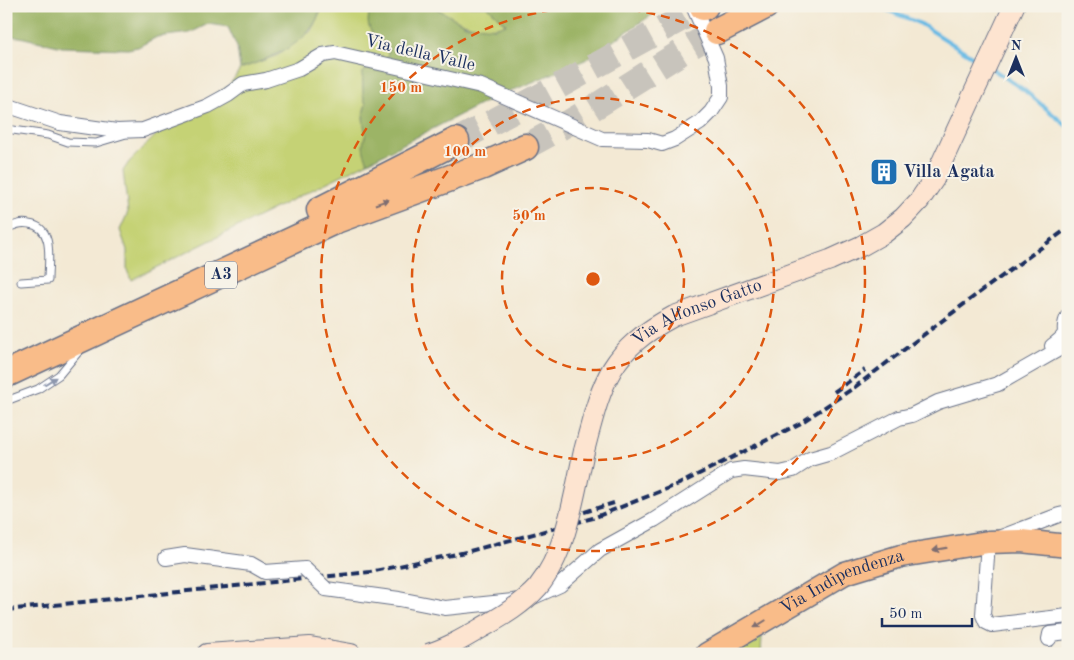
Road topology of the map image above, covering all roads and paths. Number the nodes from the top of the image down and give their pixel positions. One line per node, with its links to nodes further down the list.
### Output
1 (700, 6): 7 (street, Via della Valle)
2 (1014, 6): 31 (main road, Via Alfonso Gatto, bridge)
3 (761, 8): 4 (highway)
4 (717, 31)
5 (6, 105): 7 (street, Via della Valle)
6 (6, 130): 7 (lane)
7 (135, 131)
8 (456, 141): 10 (highway, A3)
9 (525, 147): 10 (highway, A3, one-way to 9)
10 (333, 213): 14 (highway, A3)
11 (6, 229): 12 (lane)
12 (20, 282)
13 (1068, 316): 18 (street)
14 (99, 325): 16 (highway, A3); 17 (highway, A3); 19 (lane, one-way to 14)
15 (1068, 344): 18 (street)
16 (6, 355)
17 (6, 374)
18 (1010, 378): 24 (street, bridge)
19 (6, 401)
20 (1068, 513): 21 (street)
21 (1041, 533): 22 (main road, Via Indipendenza); 23 (main road, Via Indipendenza)
22 (988, 542): 25 (street); 32 (main road, Via Indipendenza, one-way to 32)
23 (1068, 546)
24 (166, 558)
25 (1068, 618): 26 (street)
26 (1068, 626)
27 (1068, 632): 28 (street)
28 (1048, 639)
29 (207, 654): 30 (main road)
30 (351, 654)
31 (428, 654)
32 (707, 654)

